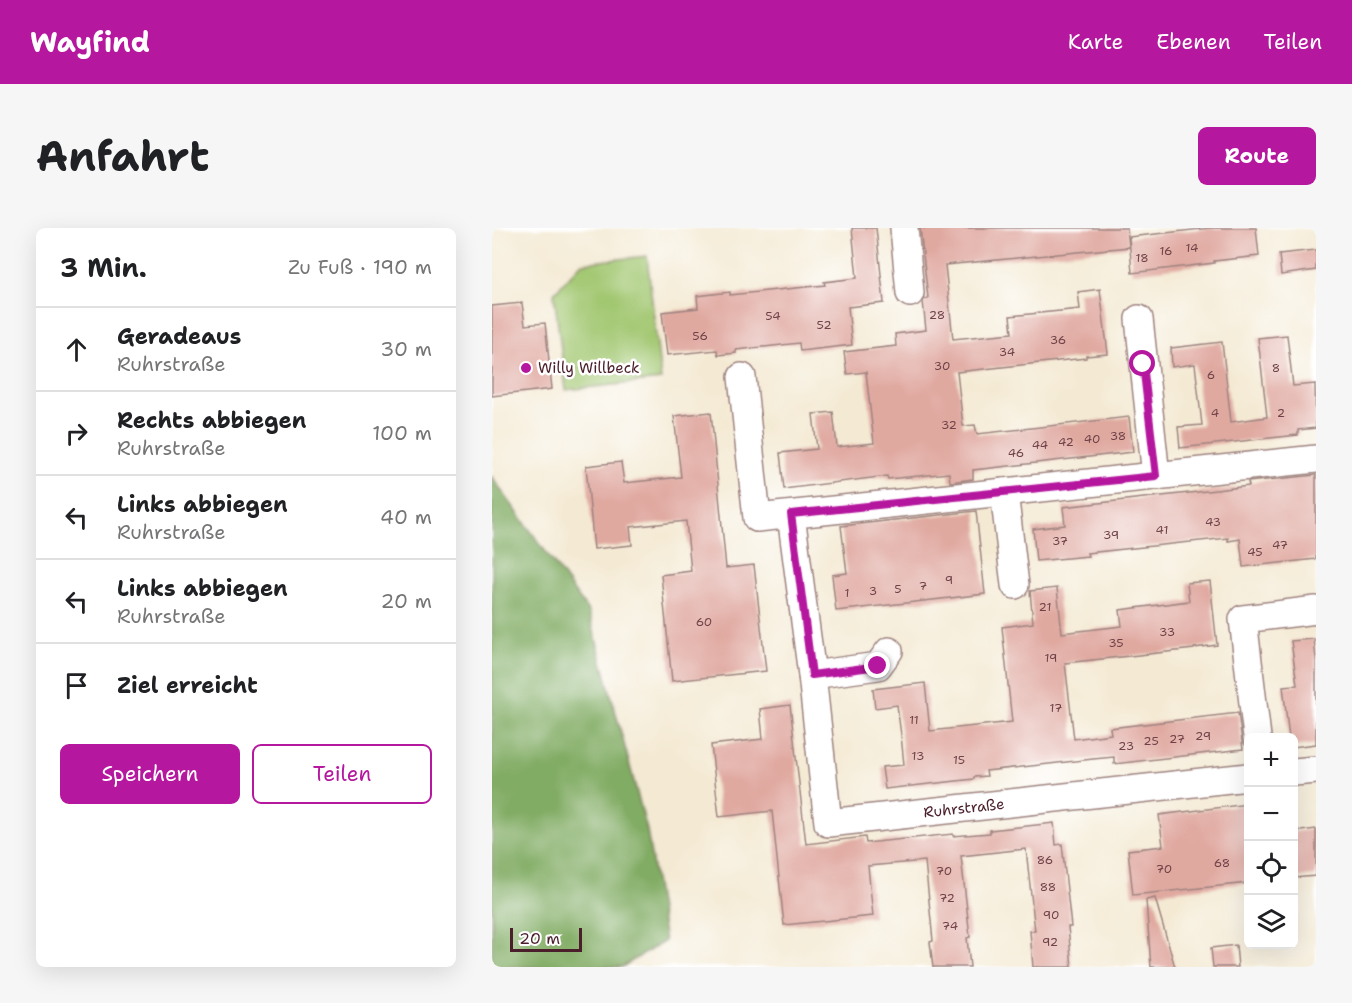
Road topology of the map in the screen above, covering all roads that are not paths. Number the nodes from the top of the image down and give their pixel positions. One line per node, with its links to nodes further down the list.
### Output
1 (904, 228): 2 (street)
2 (910, 293)
3 (1139, 319): 6 (street)
4 (742, 377): 8 (street)
5 (1316, 459): 6 (street)
6 (1156, 476): 7 (street)
7 (1004, 492): 8 (street); 9 (street)
8 (791, 514): 12 (street, Ruhrstraße)
9 (1015, 585)
10 (1316, 610): 13 (street)
11 (889, 651): 12 (street)
12 (812, 675): 16 (street, Ruhrstraße)
13 (1256, 733)
14 (1316, 770): 15 (street)
15 (1298, 772)
16 (1244, 777)

